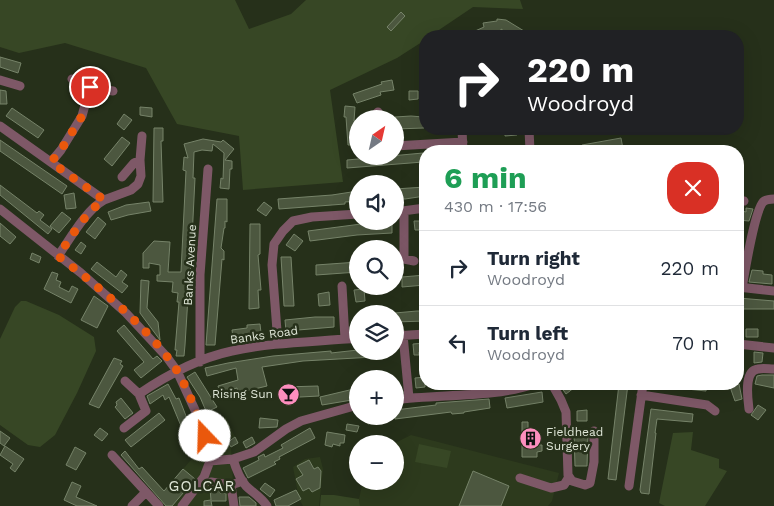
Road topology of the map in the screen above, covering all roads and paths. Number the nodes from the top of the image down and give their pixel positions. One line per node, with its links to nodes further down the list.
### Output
1 (72, 79): 4 (street)
2 (0, 80): 3 (street)
3 (20, 86)
4 (90, 87): 5 (street); 11 (street)
5 (113, 91)
6 (0, 126): 11 (street)
7 (142, 136): 10 (street)
8 (404, 146): 9 (street)
9 (419, 146)
10 (140, 160): 13 (street); 15 (street)
11 (51, 162): 15 (street)
12 (208, 169): 35 (street, Banks Avenue)
13 (122, 177)
14 (774, 199): 23 (street)
15 (104, 200): 21 (street)
16 (0, 209): 21 (street)
17 (419, 209): 18 (street)
18 (404, 211)
19 (349, 215): 31 (street)
20 (400, 230): 22 (street)
21 (58, 256): 37 (street)
22 (414, 261)
23 (744, 271)
24 (342, 286): 29 (street)
25 (744, 288): 26 (street)
26 (774, 290)
27 (419, 334): 28 (street)
28 (404, 336)
29 (345, 339): 30 (street, Banks Road); 31 (street, Banks Road)
30 (349, 339)
31 (278, 344): 35 (street, Banks Road)
32 (744, 345): 33 (street)
33 (774, 348)
34 (403, 360): 44 (street)
35 (200, 362): 37 (street, Banks Road)
36 (774, 370): 47 (street)
37 (177, 371): 42 (street, Banks Road); 53 (street)
38 (125, 381): 42 (street)
39 (508, 390): 44 (street)
40 (555, 390): 54 (street)
41 (642, 390): 43 (street)
42 (139, 394): 49 (street)
43 (641, 395): 48 (street); 59 (street)
44 (409, 398): 45 (street)
45 (404, 399)
46 (349, 408): 52 (street)
47 (749, 409)
48 (715, 411)
49 (124, 428)
50 (594, 432): 54 (street)
51 (112, 455): 60 (street)
52 (233, 459): 53 (street); 57 (street)
53 (210, 461): 63 (street)
54 (568, 477): 55 (street)
55 (520, 478)
56 (211, 482): 58 (street)
57 (243, 482): 58 (street); 65 (street)
58 (231, 485): 64 (street)
59 (629, 486)
60 (146, 492): 61 (street); 62 (street)
61 (132, 506)
62 (159, 506)
63 (182, 506)
64 (234, 506)
65 (267, 506)

